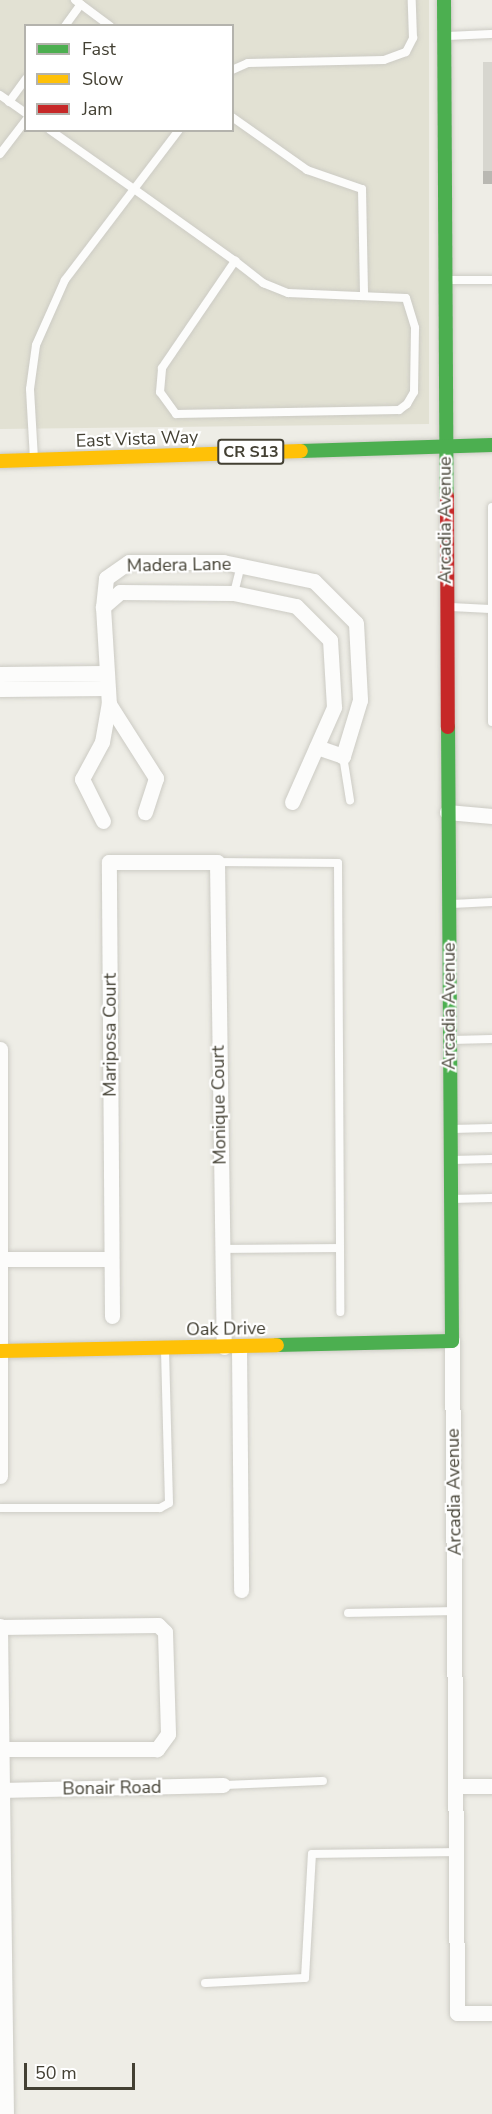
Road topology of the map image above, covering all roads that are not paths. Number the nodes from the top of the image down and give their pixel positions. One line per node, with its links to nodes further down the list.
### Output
1 (412, 0): 8 (lane)
2 (444, 0): 7 (street, Arcadia Avenue)
3 (78, 2): 4 (lane); 5 (lane)
4 (66, 24)
5 (107, 24)
6 (492, 34): 7 (lane)
7 (444, 36): 20 (street, Arcadia Avenue)
8 (234, 69)
9 (24, 82): 11 (lane)
10 (0, 95): 11 (lane)
11 (9, 102): 12 (lane)
12 (24, 112)
13 (234, 118): 22 (lane)
14 (24, 123): 17 (lane)
15 (53, 132): 18 (lane)
16 (177, 132): 18 (lane)
17 (0, 154)
18 (134, 189): 19 (lane); 25 (lane)
19 (235, 261): 22 (lane); 22 (lane)
20 (445, 280): 21 (lane); 23 (street, Arcadia Avenue)
21 (492, 280)
22 (364, 296)
23 (445, 445): 24 (street, East Vista Way / CR S13); 25 (street, East Vista Way / CR S13); 32 (street, Arcadia Avenue)
24 (492, 445)
25 (34, 460): 26 (street, East Vista Way / CR S13)
26 (0, 461)
27 (492, 507): 28 (lane)
28 (490, 548): 33 (lane)
29 (241, 565): 30 (lane); 31 (street, Madera Lane); 41 (street, Madera Lane)
30 (234, 593): 31 (street, Madera Lane); 40 (street, Madera Lane)
31 (103, 607): 34 (street, Madera Lane)
32 (446, 607): 33 (lane); 45 (street, Arcadia Avenue)
33 (490, 609): 39 (lane)
34 (104, 673): 35 (street); 36 (street, Madera Lane)
35 (0, 674)
36 (107, 688): 37 (street); 38 (street)
37 (0, 689)
38 (110, 704): 44 (street); 47 (street)
39 (492, 722)
40 (317, 747): 41 (street); 43 (street, Madera Lane)
41 (343, 756): 42 (lane)
42 (350, 800)
43 (292, 802)
44 (145, 812)
45 (447, 812): 46 (street); 50 (street, Arcadia Avenue)
46 (492, 816)
47 (103, 821)
48 (217, 862): 61 (lane); 62 (street, Monique Court); 64 (street, Mariposa Court)
49 (492, 902): 50 (lane)
50 (448, 904): 52 (street, Arcadia Avenue)
51 (492, 1039): 52 (lane)
52 (449, 1040): 56 (street, Arcadia Avenue)
53 (0, 1049): 54 (street)
54 (0, 1092): 63 (street)
55 (492, 1128): 56 (lane)
56 (450, 1129): 58 (street, Arcadia Avenue)
57 (492, 1159): 58 (lane)
58 (450, 1160): 59 (street, Arcadia Avenue)
59 (451, 1198): 60 (lane); 67 (street, Arcadia Avenue)
60 (492, 1198)
61 (340, 1248): 62 (lane); 65 (lane)
62 (221, 1250): 68 (street, Monique Court)
63 (2, 1259): 64 (street); 70 (street)
64 (111, 1259): 66 (street, Mariposa Court)
65 (340, 1312)
66 (111, 1316)
67 (452, 1341): 68 (street, Oak Drive); 74 (street, Arcadia Avenue)
68 (232, 1347): 69 (street, Oak Drive); 73 (street, Monique Court)
69 (165, 1348): 70 (street, Oak Drive); 72 (lane)
70 (1, 1351): 71 (street)
71 (0, 1476)
72 (0, 1508)
73 (241, 1590)
74 (456, 1611): 75 (lane); 80 (street, Arcadia Avenue)
75 (348, 1613)
76 (0, 1627): 77 (street); 77 (street)
77 (0, 1749): 82 (street)
78 (322, 1781): 79 (lane)
79 (223, 1785): 82 (street, Bonair Road)
80 (458, 1786): 81 (street); 83 (street, Arcadia Avenue)
81 (492, 1786)
82 (1, 1790): 86 (street)
83 (458, 1852): 84 (lane); 85 (street, Arcadia Avenue)
84 (205, 1983)
85 (492, 2013)
86 (2, 2025): 87 (street)
87 (6, 2114)

